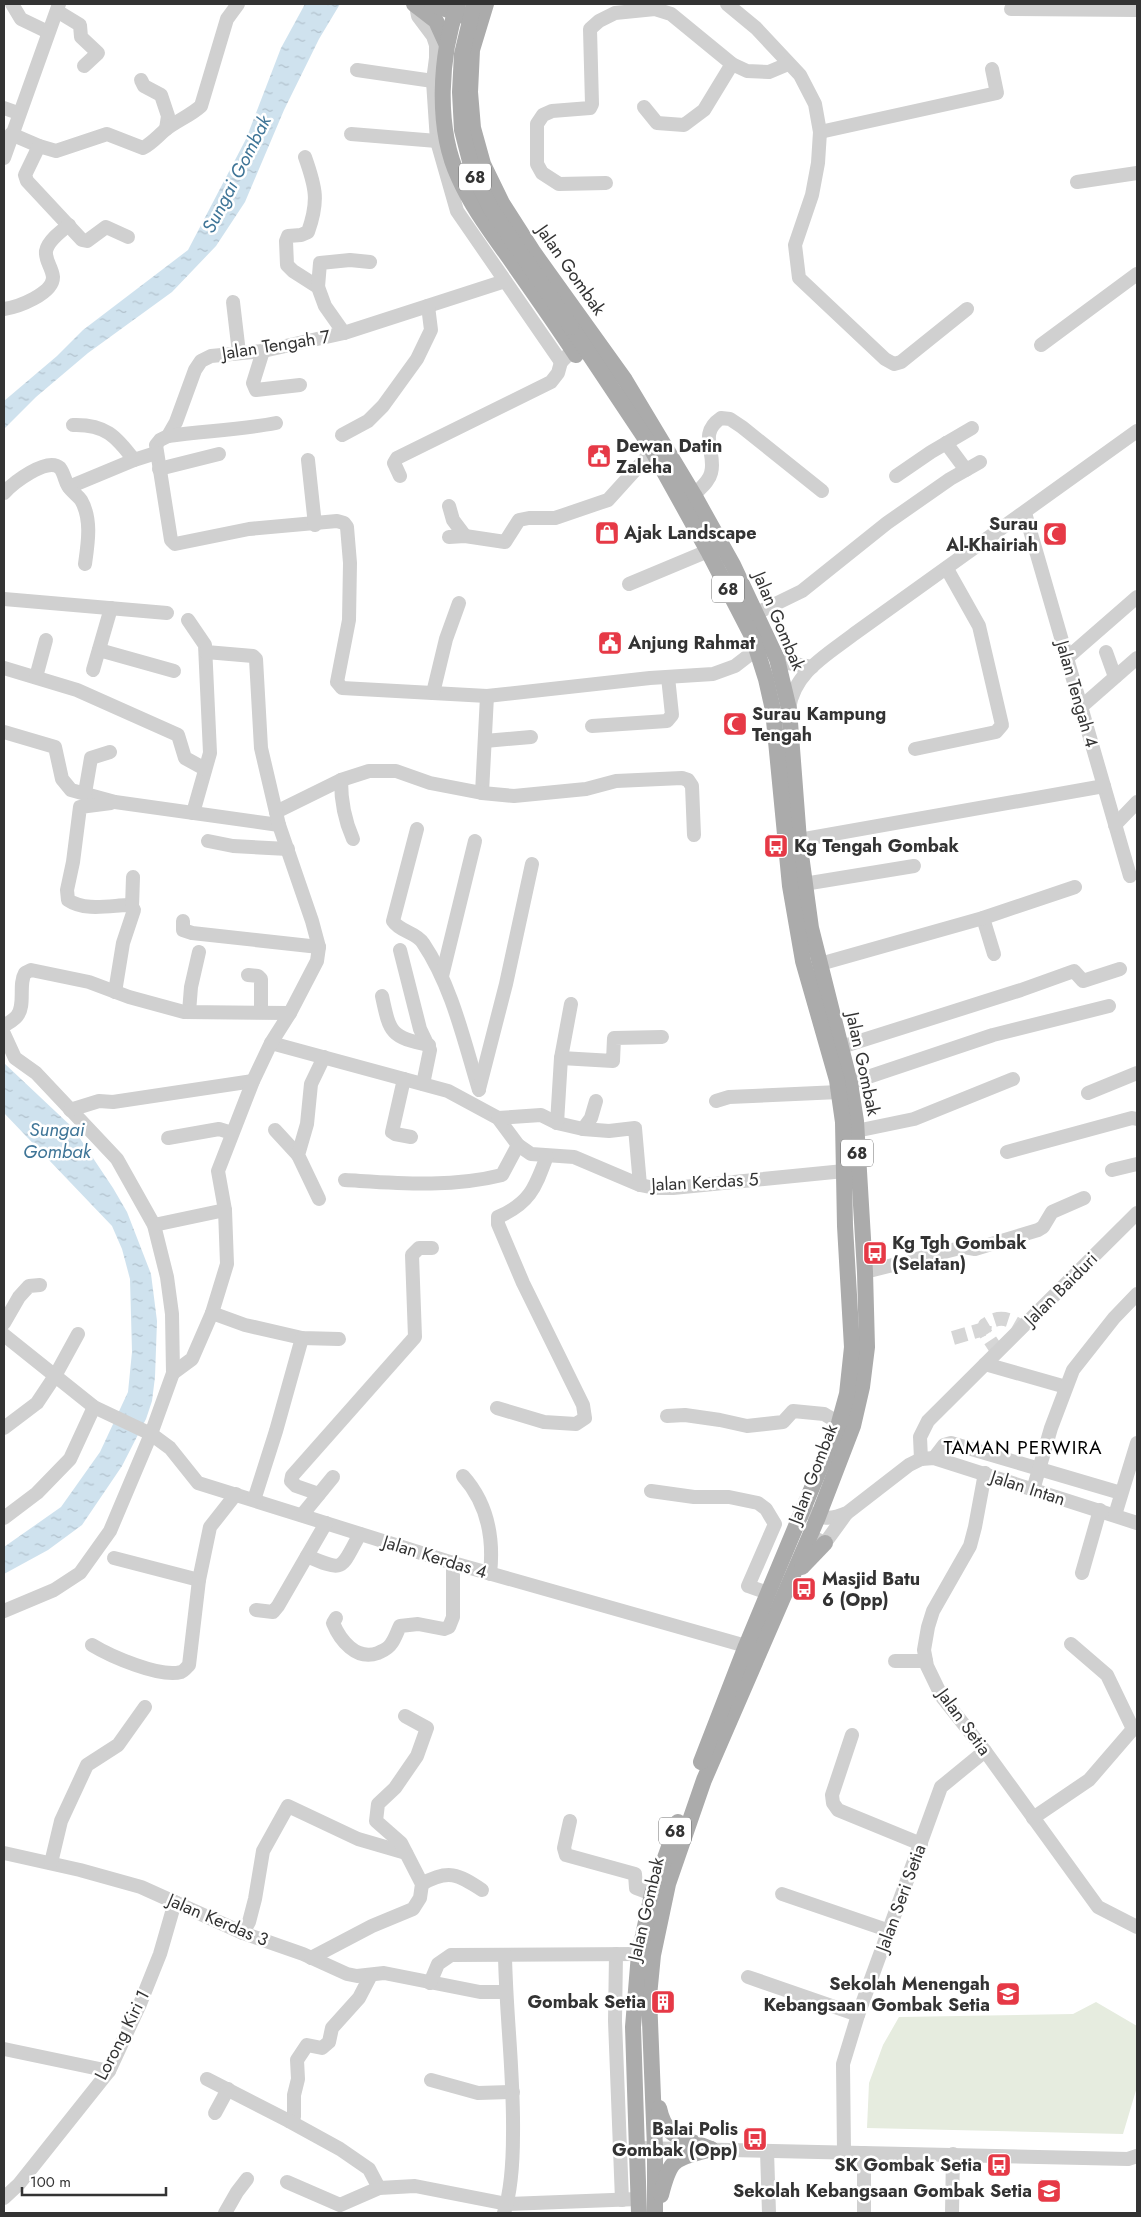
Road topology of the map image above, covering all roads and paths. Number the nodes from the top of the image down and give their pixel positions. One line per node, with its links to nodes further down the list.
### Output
1 (12, 4): 10 (street)
2 (238, 4): 23 (street)
3 (421, 4): 6 (main road); 11 (main road); 19 (street)
4 (727, 4): 14 (street)
5 (58, 7): 10 (street); 15 (street)
6 (457, 8): 7 (main road); 11 (main road)
7 (481, 9): 12 (main road, Jalan Gombak / 68); 64 (main road, Jalan Gombak / 68, bridge)
8 (1011, 9): 9 (street)
9 (1137, 10)
10 (48, 32): 22 (street)
11 (446, 42): 12 (main road); 46 (main road)
12 (472, 50): 72 (main road, Jalan Gombak / 68)
13 (732, 64): 14 (street); 20 (street); 33 (street)
14 (788, 64): 24 (street)
15 (84, 66)
16 (992, 69): 24 (street)
17 (357, 70): 19 (street)
18 (141, 80): 23 (street)
19 (433, 81): 27 (street)
20 (644, 107)
21 (4, 108): 22 (street)
22 (18, 113): 25 (street)
23 (166, 129): 28 (street)
24 (820, 132): 43 (street)
25 (11, 134): 28 (street); 29 (street)
26 (351, 134): 27 (street)
27 (437, 141): 38 (street)
28 (39, 146): 34 (street)
29 (4, 158)
30 (305, 158): 39 (street)
31 (1137, 173): 32 (street)
32 (1077, 182)
33 (606, 183)
34 (69, 225): 35 (street); 42 (street)
35 (128, 237)
36 (370, 262): 39 (street)
37 (1137, 274): 45 (street)
38 (505, 281): 41 (street, Jalan Tengah 7); 49 (street)
39 (318, 287): 44 (street)
40 (233, 302): 48 (street)
41 (428, 306): 44 (street, Jalan Tengah 7); 55 (street)
42 (4, 309)
43 (967, 309)
44 (344, 334): 47 (street, Jalan Tengah 7)
45 (1041, 345)
46 (573, 350): 49 (street); 60 (main road)
47 (263, 351): 48 (street, Jalan Tengah 7); 50 (street)
48 (239, 353): 56 (street, Jalan Tengah 7)
49 (561, 362): 67 (street)
50 (300, 385)
51 (276, 423): 56 (street)
52 (73, 425): 61 (street)
53 (972, 428): 57 (street)
54 (1137, 431): 74 (street)
55 (342, 435)
56 (168, 436): 58 (street, Jalan Tengah 7)
57 (946, 443): 66 (street); 68 (street)
58 (156, 453): 61 (street); 65 (street)
59 (219, 454): 65 (street)
60 (646, 458): 64 (main road); 76 (street)
61 (134, 460): 69 (street)
62 (308, 460): 75 (street)
63 (980, 462): 66 (street)
64 (661, 467): 78 (main road, Jalan Gombak / 68)
65 (159, 469): 75 (street)
66 (966, 470): 87 (street)
67 (400, 476)
68 (896, 476)
69 (69, 487): 71 (street); 79 (street)
70 (822, 491): 72 (street)
71 (4, 493)
72 (694, 495): 87 (main road, Jalan Gombak / 68)
73 (449, 506): 76 (street)
74 (1025, 512): 80 (street); 94 (street, Jalan Tengah 4)
75 (315, 525): 104 (street)
76 (465, 536): 77 (street)
77 (448, 537)
78 (708, 551): 81 (street); 90 (main road, Jalan Gombak / 68)
79 (85, 564)
80 (947, 569): 97 (street); 112 (street)
81 (629, 584)
82 (1137, 597): 94 (street)
83 (4, 599): 85 (street)
84 (459, 603): 104 (street)
85 (111, 608): 86 (street); 91 (street)
86 (167, 613)
87 (757, 613): 96 (main road, Jalan Gombak / 68)
88 (188, 620): 92 (street)
89 (46, 640): 101 (street)
90 (757, 649): 102 (street); 168 (main road, Jalan Gombak / 68)
91 (99, 650): 99 (street); 100 (street)
92 (206, 652): 114 (street); 122 (street)
93 (1106, 652): 103 (street)
94 (1067, 658): 106 (street, Jalan Tengah 4)
95 (1137, 658): 103 (street)
96 (777, 659): 97 (street); 107 (main road, Jalan Gombak / 68)
97 (812, 667): 107 (street)
98 (4, 668): 101 (street)
99 (93, 670)
100 (174, 671)
101 (36, 677): 114 (street)
102 (668, 677): 105 (street); 108 (street)
103 (1115, 677): 106 (street)
104 (433, 693): 105 (street)
105 (487, 696): 111 (street)
106 (1081, 707): 116 (street, Jalan Tengah 4)
107 (789, 708): 127 (main road, Jalan Gombak / 68)
108 (592, 726)
109 (4, 732): 117 (street)
110 (531, 737): 111 (street)
111 (486, 741): 118 (street)
112 (915, 749)
113 (110, 752): 117 (street)
114 (206, 769): 121 (street)
115 (341, 780): 118 (street); 122 (street); 126 (street)
116 (1104, 786): 123 (street, Jalan Tengah 4); 127 (street)
117 (86, 793): 119 (street)
118 (482, 793): 125 (street)
119 (115, 802): 121 (street); 137 (street)
120 (1137, 802): 123 (street)
121 (193, 813): 122 (street)
122 (277, 819): 130 (street)
123 (1115, 825): 133 (street, Jalan Tengah 4)
124 (417, 829): 147 (street)
125 (694, 835)
126 (353, 839)
127 (800, 840): 135 (main road, Jalan Gombak / 68)
128 (208, 841): 130 (street)
129 (476, 841): 147 (street)
130 (288, 849): 140 (street)
131 (532, 864): 169 (street)
132 (914, 866): 135 (street)
133 (1130, 876)
134 (133, 877): 137 (street)
135 (804, 884): 144 (main road, Jalan Gombak / 68)
136 (1075, 887): 138 (street)
137 (132, 907): 148 (street)
138 (983, 918): 143 (street); 144 (street)
139 (183, 921): 140 (street)
140 (319, 947): 154 (street)
141 (400, 950): 159 (street)
142 (199, 952): 152 (street)
143 (994, 954)
144 (820, 964): 160 (main road, Jalan Gombak / 68)
145 (1120, 969): 160 (street)
146 (248, 975): 153 (street)
147 (442, 976): 169 (street)
148 (115, 992): 152 (street); 155 (street)
149 (382, 996): 159 (street)
150 (571, 1004): 162 (street)
151 (1109, 1006): 168 (street)
152 (189, 1012): 153 (street)
153 (261, 1012): 154 (street)
154 (290, 1013): 158 (street)
155 (4, 1026)
156 (4, 1034): 174 (street)
157 (662, 1037): 162 (street)
158 (271, 1043): 161 (street, Jalan Kerdas 5); 166 (street)
159 (429, 1045): 167 (street)
160 (841, 1047): 168 (main road, Jalan Gombak / 68)
161 (324, 1057): 164 (street, Jalan Kerdas 5); 186 (street)
162 (561, 1058): 177 (street)
163 (1137, 1073): 170 (street)
164 (404, 1079): 167 (street, Jalan Kerdas 5); 182 (street)
165 (1013, 1079): 180 (street)
166 (253, 1081): 174 (street); 181 (street)
167 (423, 1084): 173 (street, Jalan Kerdas 5)
168 (844, 1087): 172 (street); 180 (main road, Jalan Gombak / 68); 190 (main road, Jalan Gombak / 68)
169 (479, 1090): 173 (street)
170 (1088, 1093)
171 (596, 1101): 178 (street)
172 (716, 1101)
173 (476, 1105): 175 (street, Jalan Kerdas 5)
174 (70, 1110): 197 (street)
175 (498, 1118): 177 (street); 184 (street, Jalan Kerdas 5)
176 (1137, 1119): 185 (street)
177 (557, 1123): 178 (street)
178 (583, 1129): 192 (street)
179 (275, 1130): 186 (street)
180 (856, 1131): 199 (main road, Jalan Gombak / 68)
181 (232, 1133): 183 (street); 195 (street)
182 (411, 1137)
183 (168, 1138)
184 (518, 1145): 187 (street, Jalan Kerdas 5); 191 (street)
185 (1007, 1152)
186 (298, 1155): 194 (street)
187 (547, 1156): 192 (street, Jalan Kerdas 5); 212 (street)
188 (1137, 1164): 189 (street)
189 (1112, 1170)
190 (844, 1171): 192 (street, Jalan Kerdas 5); 215 (main road, Jalan Gombak / 68)
191 (345, 1180)
192 (640, 1185)
193 (1084, 1198): 199 (street)
194 (319, 1199)
195 (225, 1210): 197 (street); 202 (street)
196 (1137, 1213): 208 (street, Jalan Baiduri)
197 (154, 1225): 209 (street)
198 (432, 1248): 228 (street)
199 (865, 1272): 232 (main road, Jalan Gombak / 68)
200 (40, 1285): 203 (street)
201 (1137, 1294): 211 (street)
202 (212, 1313): 206 (street); 209 (street)
203 (4, 1324)
204 (78, 1334): 210 (street)
205 (4, 1335): 210 (street, Jalan Kerdas 4)
206 (302, 1338): 207 (street); 229 (street)
207 (339, 1339)
208 (985, 1364): 211 (street); 219 (street, Jalan Baiduri)
209 (173, 1373): 217 (street)
210 (56, 1376): 213 (street, Jalan Kerdas 4); 216 (street)
211 (1066, 1387): 220 (street)
212 (497, 1408)
213 (100, 1409): 217 (street, Jalan Kerdas 4); 235 (street)
214 (667, 1416): 215 (street)
215 (839, 1423): 232 (main road, Jalan Gombak / 68)
216 (4, 1428)
217 (148, 1433): 227 (street, Jalan Kerdas 4); 249 (street)
218 (1137, 1443): 226 (street)
219 (928, 1458): 220 (street); 221 (street, Jalan Intan); 231 (street)
220 (1040, 1469): 224 (street); 226 (street)
221 (984, 1474): 224 (street, Jalan Intan); 255 (street, Jalan Setia)
222 (463, 1476): 245 (street)
223 (333, 1477): 228 (street)
224 (1034, 1490): 230 (street, Jalan Intan)
225 (651, 1491): 247 (street)
226 (1121, 1493): 234 (street)
227 (236, 1494): 229 (street, Jalan Kerdas 4); 246 (street)
228 (319, 1494): 233 (street)
229 (254, 1500): 233 (street, Jalan Kerdas 4)
230 (1100, 1510): 234 (street, Jalan Intan); 244 (street)
231 (847, 1513): 232 (street); 240 (street)
232 (811, 1514): 238 (main road, Jalan Gombak / 68); 240 (main road, Jalan Gombak / 68)
233 (302, 1515): 236 (street, Jalan Kerdas 4)
234 (1115, 1515): 237 (street, Jalan Intan)
235 (4, 1518)
236 (326, 1523): 239 (street, Jalan Kerdas 4); 241 (street)
237 (1137, 1524)
238 (795, 1530): 240 (street); 247 (main road, Jalan Gombak / 68)
239 (360, 1534): 241 (street); 243 (street, Jalan Kerdas 4)
240 (818, 1540): 286 (main road, Jalan Gombak / 68)
241 (308, 1556): 248 (street)
242 (114, 1558): 246 (street)
243 (452, 1563): 245 (street, Jalan Kerdas 4); 250 (street)
244 (1082, 1573)
245 (490, 1574): 253 (street, Jalan Kerdas 4)
246 (199, 1580): 252 (street)
247 (768, 1593): 253 (main road, Jalan Gombak / 68)
248 (256, 1610)
249 (4, 1611)
250 (336, 1618)
251 (1071, 1644): 258 (street)
252 (92, 1645)
253 (746, 1646): 269 (main road, Jalan Gombak / 68)
254 (895, 1661): 255 (street)
255 (926, 1661): 260 (street, Jalan Setia)
256 (145, 1707): 266 (street)
257 (404, 1716): 265 (street)
258 (1135, 1733): 261 (street)
259 (852, 1735): 263 (street)
260 (985, 1752): 261 (street, Jalan Setia); 263 (street, Jalan Seri Setia)
261 (1033, 1818): 272 (street, Jalan Setia)
262 (570, 1821): 269 (street)
263 (921, 1844): 273 (street, Jalan Seri Setia)
264 (4, 1853): 266 (street, Jalan Kerdas 3)
265 (406, 1853): 267 (street); 274 (street)
266 (50, 1863): 271 (street, Jalan Kerdas 3)
267 (422, 1884): 268 (street); 278 (street)
268 (482, 1890)
269 (652, 1894): 276 (main road, Jalan Gombak / 68)
270 (782, 1894): 273 (street)
271 (175, 1902): 274 (street, Jalan Kerdas 3); 285 (street, Lorong Kiri 1)
272 (1137, 1927)
273 (890, 1931): 283 (street, Jalan Seri Setia)
274 (243, 1933): 278 (street, Jalan Kerdas 3)
275 (616, 1954): 276 (street); 277 (street); 305 (street)
276 (639, 1954): 293 (main road, Jalan Gombak / 68)
277 (505, 1955): 281 (street); 282 (street)
278 (311, 1958): 279 (street, Jalan Kerdas 3)
279 (371, 1975): 281 (street, Jalan Kerdas 3); 292 (street)
280 (748, 1977): 283 (street)
281 (430, 1983): 282 (street, Jalan Kerdas 3)
282 (506, 1992): 290 (street)
283 (858, 2015): 297 (street, Jalan Seri Setia)
284 (4, 2049): 285 (street)
285 (109, 2071): 304 (street, Lorong Kiri 1)
286 (652, 2074): 294 (main road, Jalan Gombak / 68); 295 (main road)
287 (207, 2079): 289 (street)
288 (431, 2080): 290 (street)
289 (228, 2089): 291 (street); 292 (street)
290 (513, 2092): 307 (street)
291 (215, 2113)
292 (289, 2121): 303 (street)
293 (637, 2148): 294 (street); 306 (main road, Jalan Gombak / 68)
294 (655, 2148): 295 (street); 309 (main road, Jalan Gombak / 68)
295 (711, 2150): 296 (street); 309 (main road)
296 (767, 2151): 297 (street); 310 (street)
297 (844, 2152): 298 (street)
298 (864, 2153): 299 (street); 311 (street)
299 (953, 2154): 300 (street); 312 (street)
300 (1136, 2159)
301 (247, 2180): 308 (street)
302 (287, 2182): 303 (street)
303 (379, 2188): 307 (street)
304 (4, 2198)
305 (622, 2200): 306 (street); 307 (street)
306 (639, 2206)
307 (505, 2209)
308 (225, 2213)
309 (655, 2213)
310 (768, 2213)
311 (864, 2213)
312 (952, 2213)

